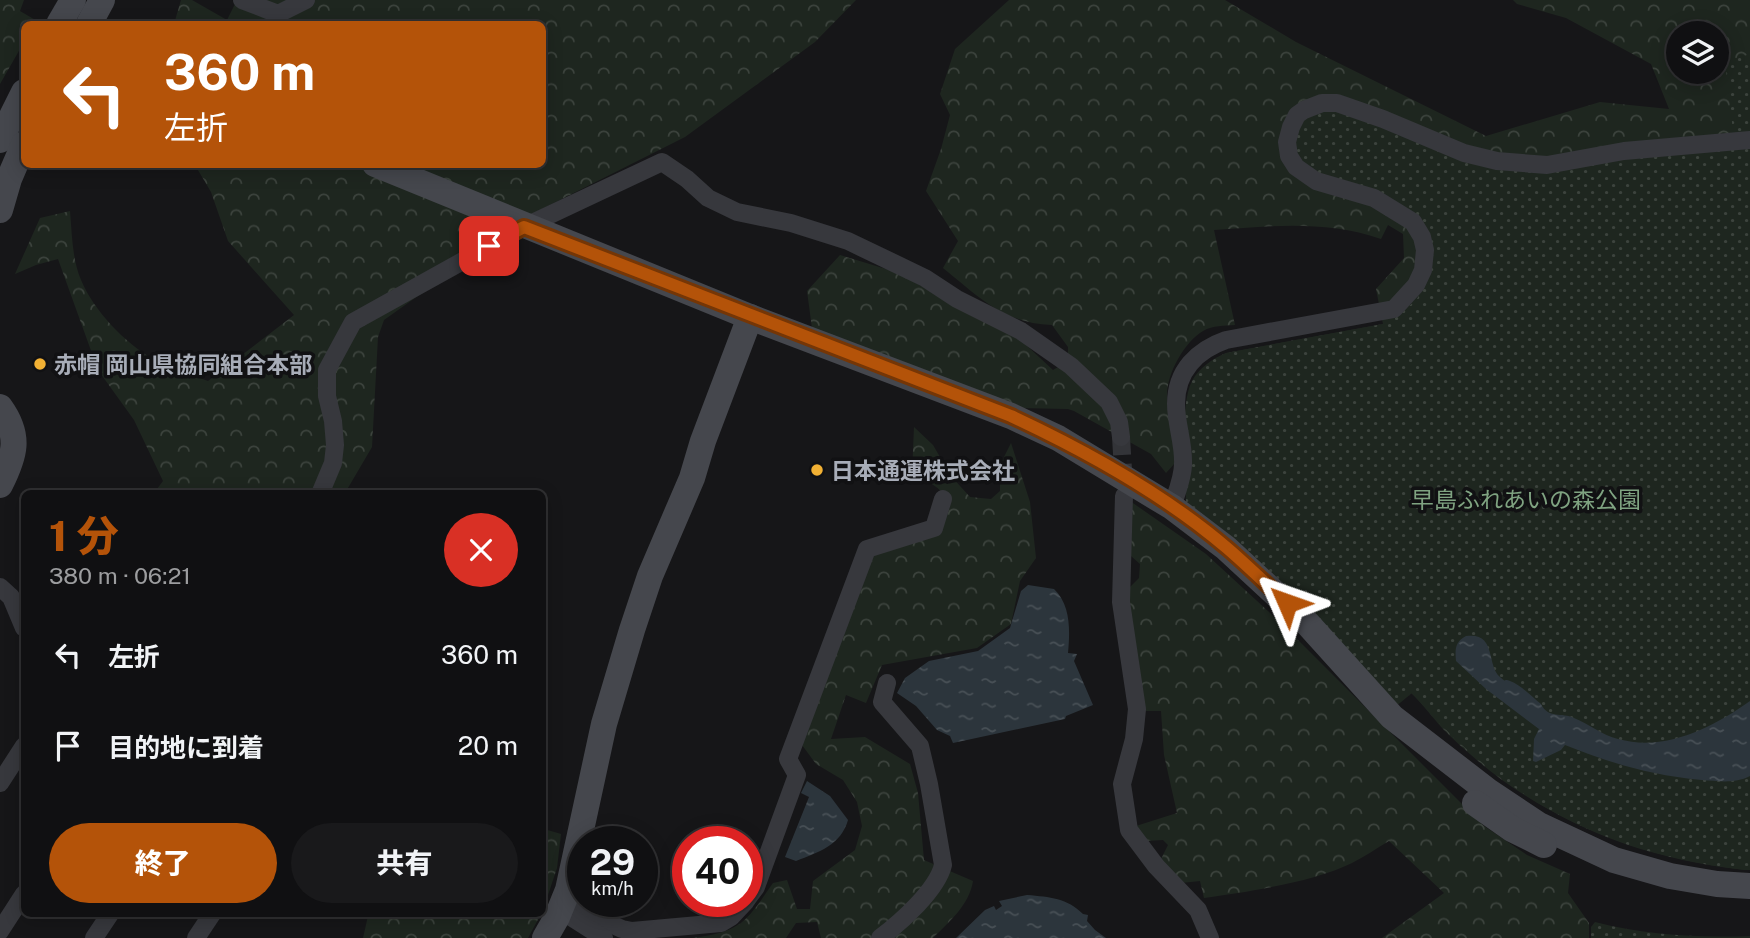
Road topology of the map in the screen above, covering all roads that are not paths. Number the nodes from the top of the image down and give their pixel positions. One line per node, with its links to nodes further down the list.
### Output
1 (73, 0): 5 (street)
2 (102, 0): 6 (street)
3 (242, 0): 4 (street)
4 (306, 0)
5 (61, 21)
6 (91, 21)
7 (21, 98): 9 (street)
8 (1750, 140): 21 (street)
9 (0, 141)
10 (21, 151): 12 (street)
11 (384, 168): 13 (street)
12 (0, 210)
13 (524, 227): 14 (street); 16 (street); 18 (street)
14 (750, 317): 21 (street); 32 (street)
15 (0, 407): 17 (street)
16 (1121, 437)
17 (0, 485)
18 (322, 490)
19 (1125, 496): 42 (street)
20 (943, 499): 28 (street)
21 (1172, 507): 25 (street)
22 (0, 587): 23 (street)
23 (21, 621)
24 (887, 683): 41 (street)
25 (1392, 716): 29 (street); 31 (street)
26 (21, 751): 27 (street)
27 (0, 783)
28 (763, 868)
29 (1750, 886)
30 (21, 899): 36 (street)
31 (1750, 903)
32 (562, 906): 35 (street); 39 (street); 40 (street)
33 (108, 917): 37 (street)
34 (210, 917): 38 (street)
35 (731, 917)
36 (0, 931)
37 (94, 938)
38 (196, 938)
39 (545, 938)
40 (604, 938)
41 (880, 938)
42 (1210, 938)

